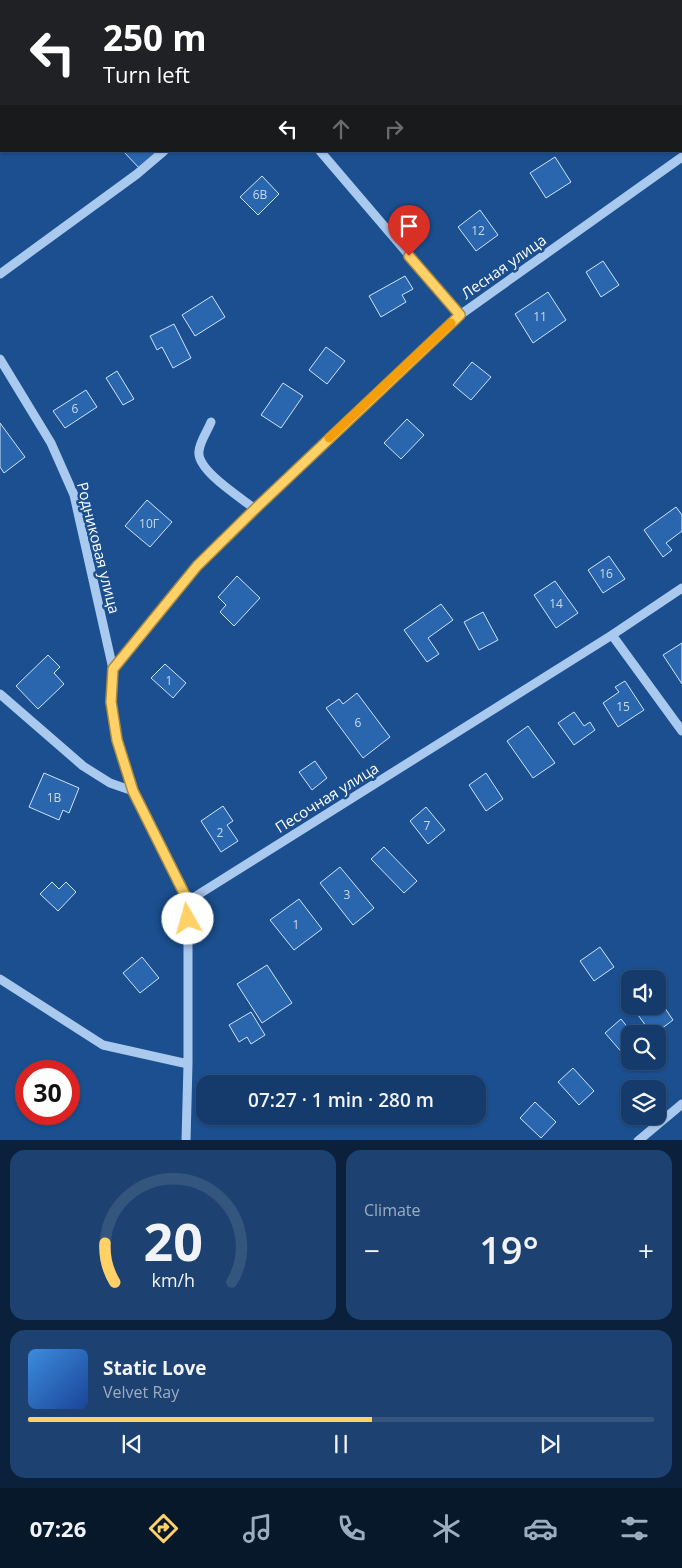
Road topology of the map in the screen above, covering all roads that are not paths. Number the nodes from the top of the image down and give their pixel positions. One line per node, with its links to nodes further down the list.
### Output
1 (163, 152): 4 (street)
2 (321, 152): 5 (street)
3 (682, 157): 5 (street, Лесная улица)
4 (0, 274)
5 (460, 315): 8 (street, Лесная улица)
6 (0, 359): 11 (street, Родниковая улица)
7 (211, 422): 8 (street)
8 (255, 509): 11 (street, Лесная улица)
9 (682, 588): 10 (street, Песочная улица)
10 (612, 635): 13 (street); 15 (street, Песочная улица)
11 (113, 669): 14 (street)
12 (0, 694): 14 (street)
13 (682, 731)
14 (133, 791): 15 (street)
15 (188, 901): 17 (street)
16 (0, 979): 17 (street)
17 (188, 1064): 19 (street)
18 (682, 1104): 20 (street)
19 (186, 1140)
20 (638, 1140)

